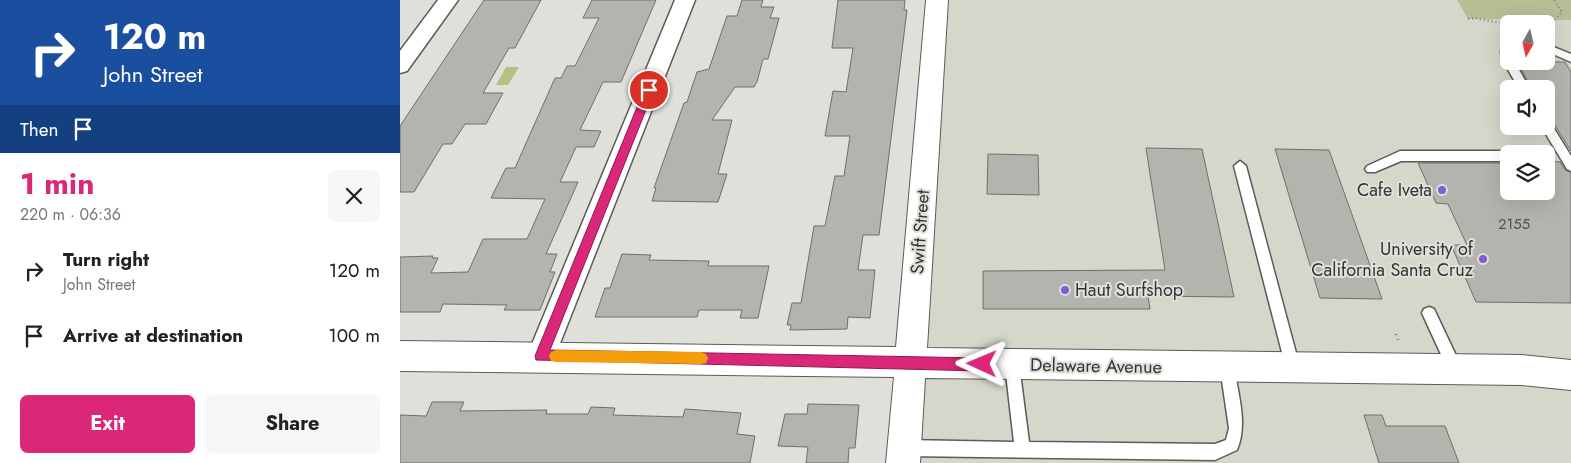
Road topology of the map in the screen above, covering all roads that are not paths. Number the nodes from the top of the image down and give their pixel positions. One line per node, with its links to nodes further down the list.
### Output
1 (448, 0): 6 (street)
2 (685, 0): 14 (street)
3 (937, 0): 15 (main road, Swift Street)
4 (1555, 51): 5 (lane)
5 (1571, 58)
6 (400, 66)
7 (1552, 135): 10 (lane)
8 (1500, 156): 11 (lane)
9 (1240, 166): 19 (lane)
10 (1571, 166)
11 (1371, 168)
12 (1429, 313): 20 (lane)
13 (400, 356): 14 (main road, Delaware Avenue)
14 (541, 356): 15 (main road, Delaware Avenue)
15 (911, 362): 16 (main road, Delaware Avenue); 24 (main road, Swift Street)
16 (1012, 365): 18 (main road, Delaware Avenue); 23 (lane)
17 (1571, 366): 21 (main road, Delaware Avenue)
18 (1227, 367): 19 (main road, Delaware Avenue); 23 (lane)
19 (1293, 368): 20 (main road, Delaware Avenue)
20 (1455, 369): 21 (main road, Delaware Avenue)
21 (1522, 370): 22 (main road, Delaware Avenue)
22 (1571, 375)
23 (1022, 449): 24 (lane)
24 (903, 456)

